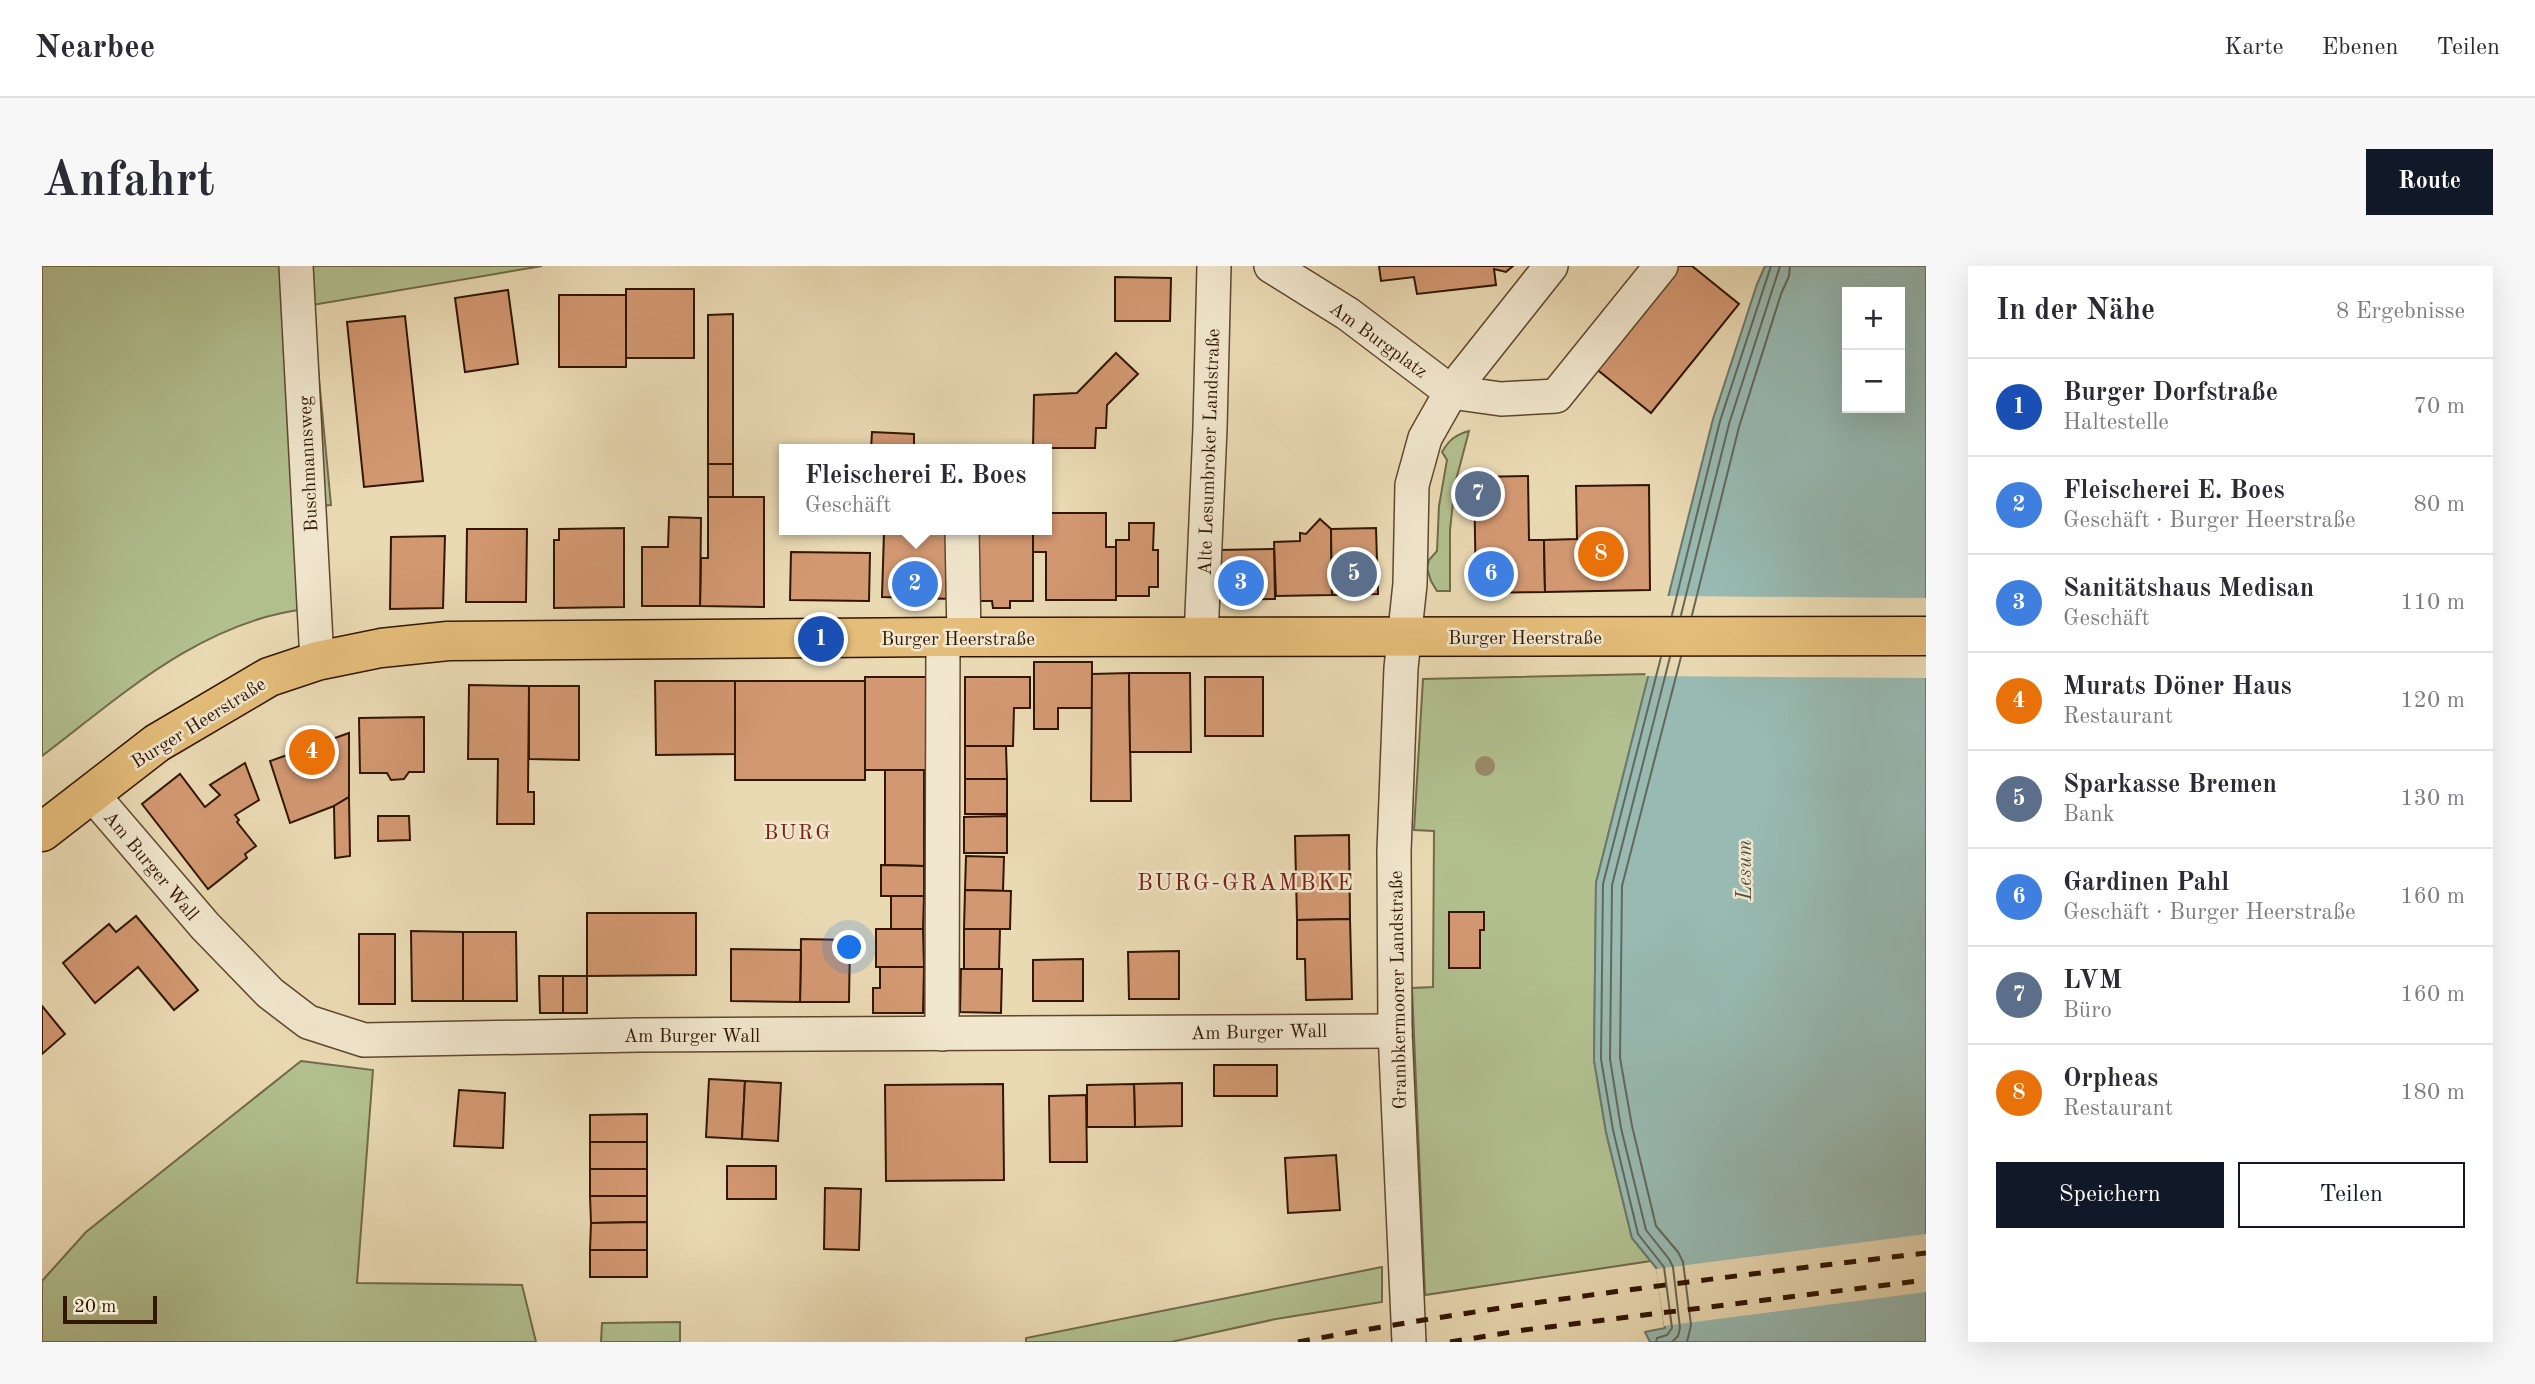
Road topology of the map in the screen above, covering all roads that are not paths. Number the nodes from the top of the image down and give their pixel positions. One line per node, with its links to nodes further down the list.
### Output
1 (296, 266): 12 (street, Buschmannsweg)
2 (1214, 266): 10 (street, Alte Lesumbroker Landstraße)
3 (1271, 266): 6 (street, Am Burgplatz)
4 (1551, 266): 6 (street, Grambkermoorer Landstraße)
5 (1661, 266): 6 (street)
6 (1451, 392): 11 (street, Grambkermoorer Landstraße)
7 (962, 535): 9 (street)
8 (1926, 636): 11 (main road, Burger Heerstraße)
9 (953, 637): 10 (main road, Burger Heerstraße); 12 (main road, Burger Heerstraße); 16 (street)
10 (1201, 637): 11 (main road, Burger Heerstraße)
11 (1405, 638): 15 (street, Grambkermoorer Landstraße)
12 (317, 661): 13 (main road, Burger Heerstraße)
13 (91, 793): 14 (main road, Burger Heerstraße); 16 (street, Am Burger Wall)
14 (42, 832)
15 (1395, 1031): 16 (street, Am Burger Wall); 17 (street, Grambkermoorer Landstraße)
16 (942, 1034)
17 (1409, 1342)

